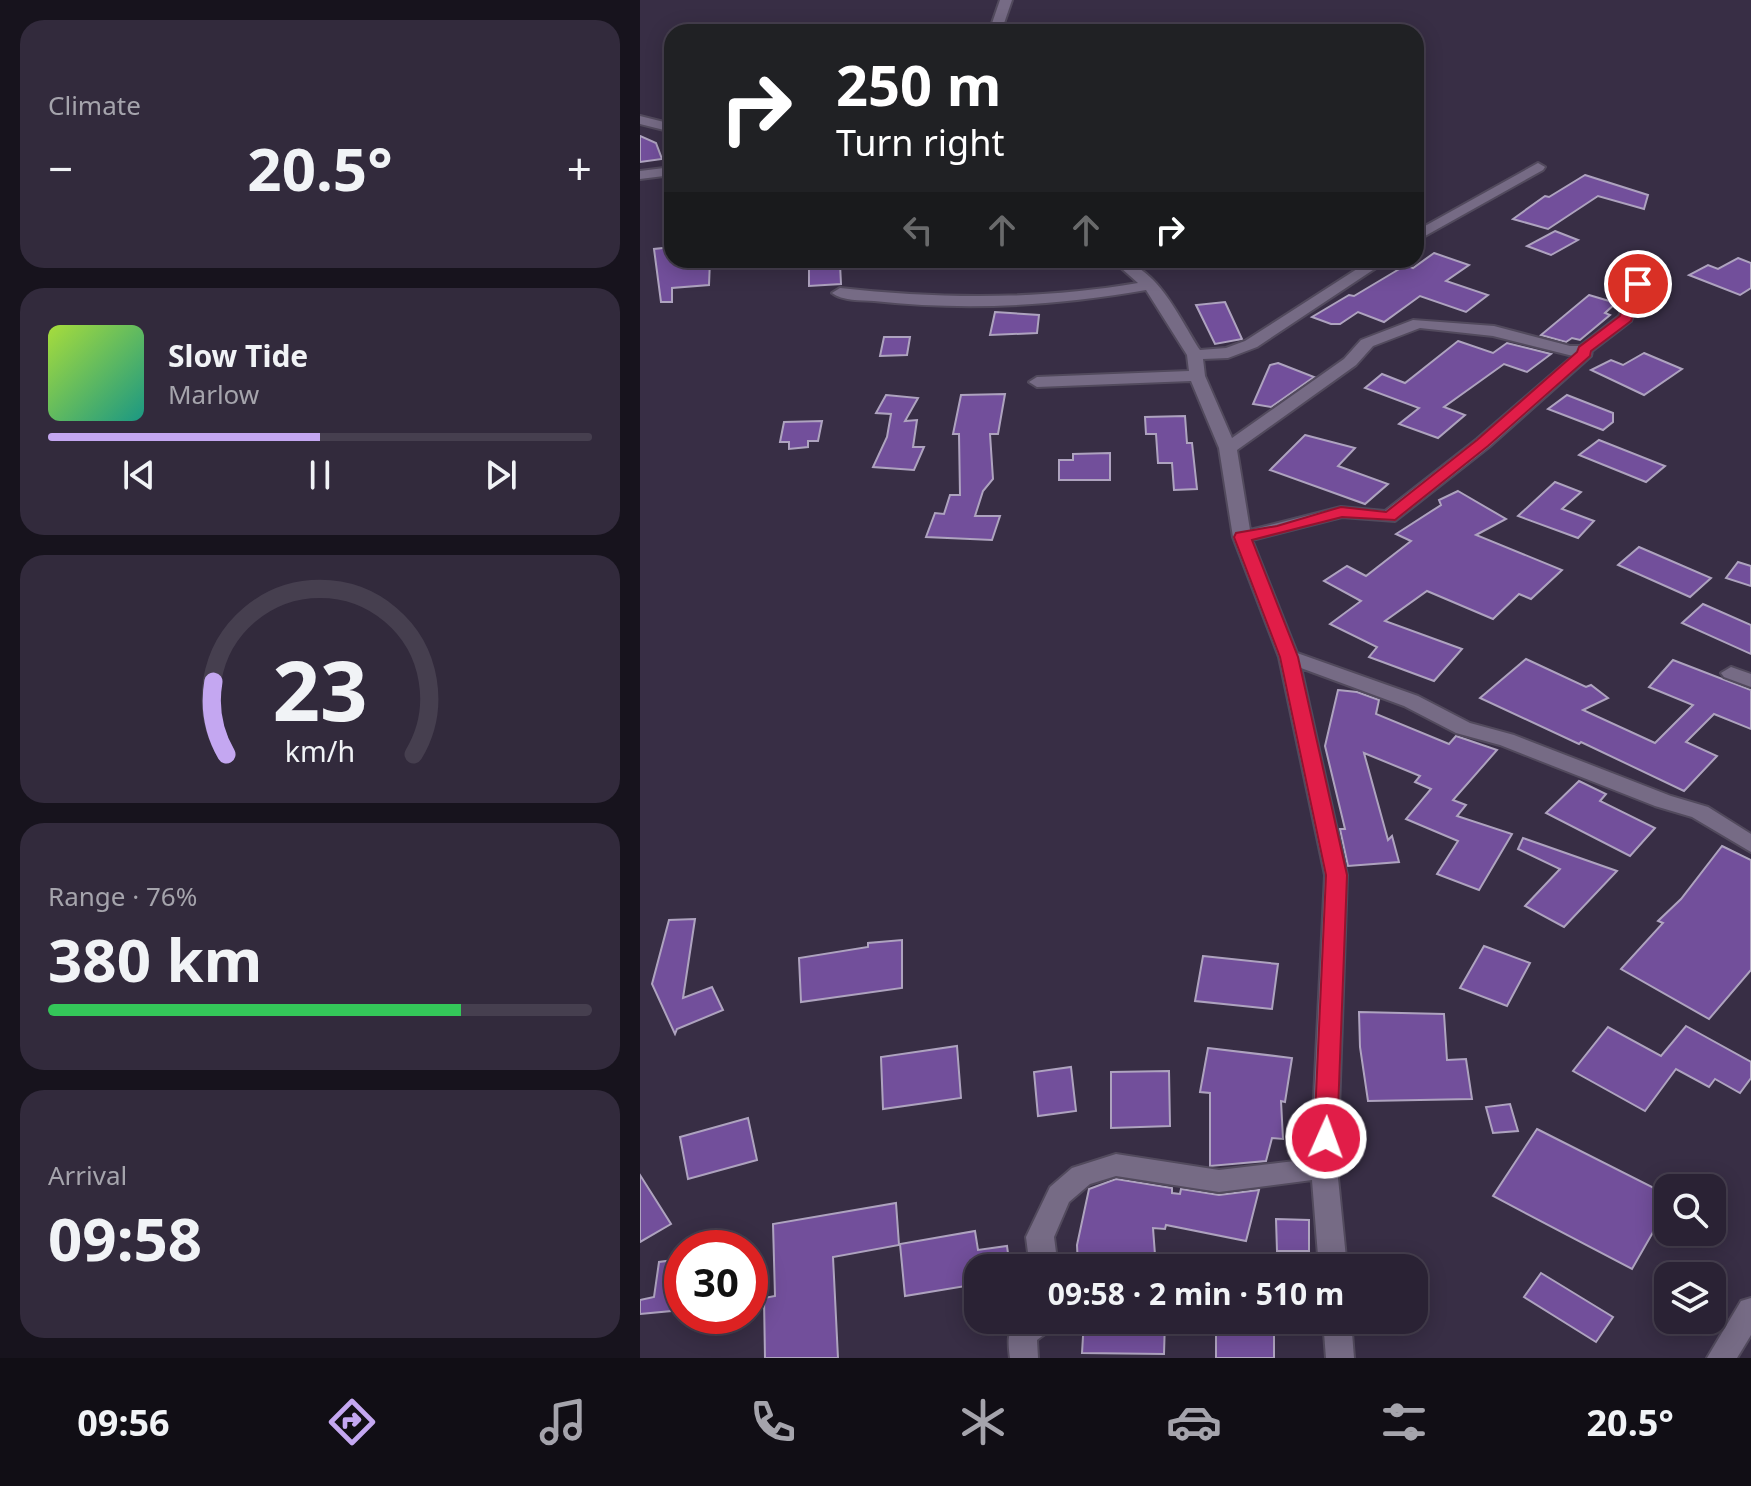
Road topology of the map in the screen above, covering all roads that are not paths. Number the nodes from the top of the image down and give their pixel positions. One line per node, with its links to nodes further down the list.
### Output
1 (1006, 0): 2 (street)
2 (998, 24)
3 (640, 120): 4 (street)
4 (664, 125)
5 (1538, 167): 8 (street)
6 (664, 172): 7 (street)
7 (640, 175)
8 (1424, 232)
9 (1129, 268): 12 (street)
10 (1369, 268): 15 (street)
11 (1619, 269): 14 (street)
12 (1150, 285): 13 (street); 15 (street)
13 (840, 293)
14 (1584, 350): 17 (street); 18 (street)
15 (1196, 365): 16 (street); 17 (street)
16 (1037, 382)
17 (1228, 448): 18 (street)
18 (1242, 537): 19 (street)
19 (1289, 657): 22 (street); 23 (street)
20 (1731, 673): 21 (street)
21 (1751, 681)
22 (1751, 844)
23 (1324, 1168): 24 (street); 25 (street)
24 (1042, 1254)
25 (1332, 1254)
26 (1751, 1310): 31 (street)
27 (1023, 1334): 29 (street)
28 (1338, 1334): 30 (street)
29 (1024, 1358)
30 (1340, 1358)
31 (1721, 1358)

